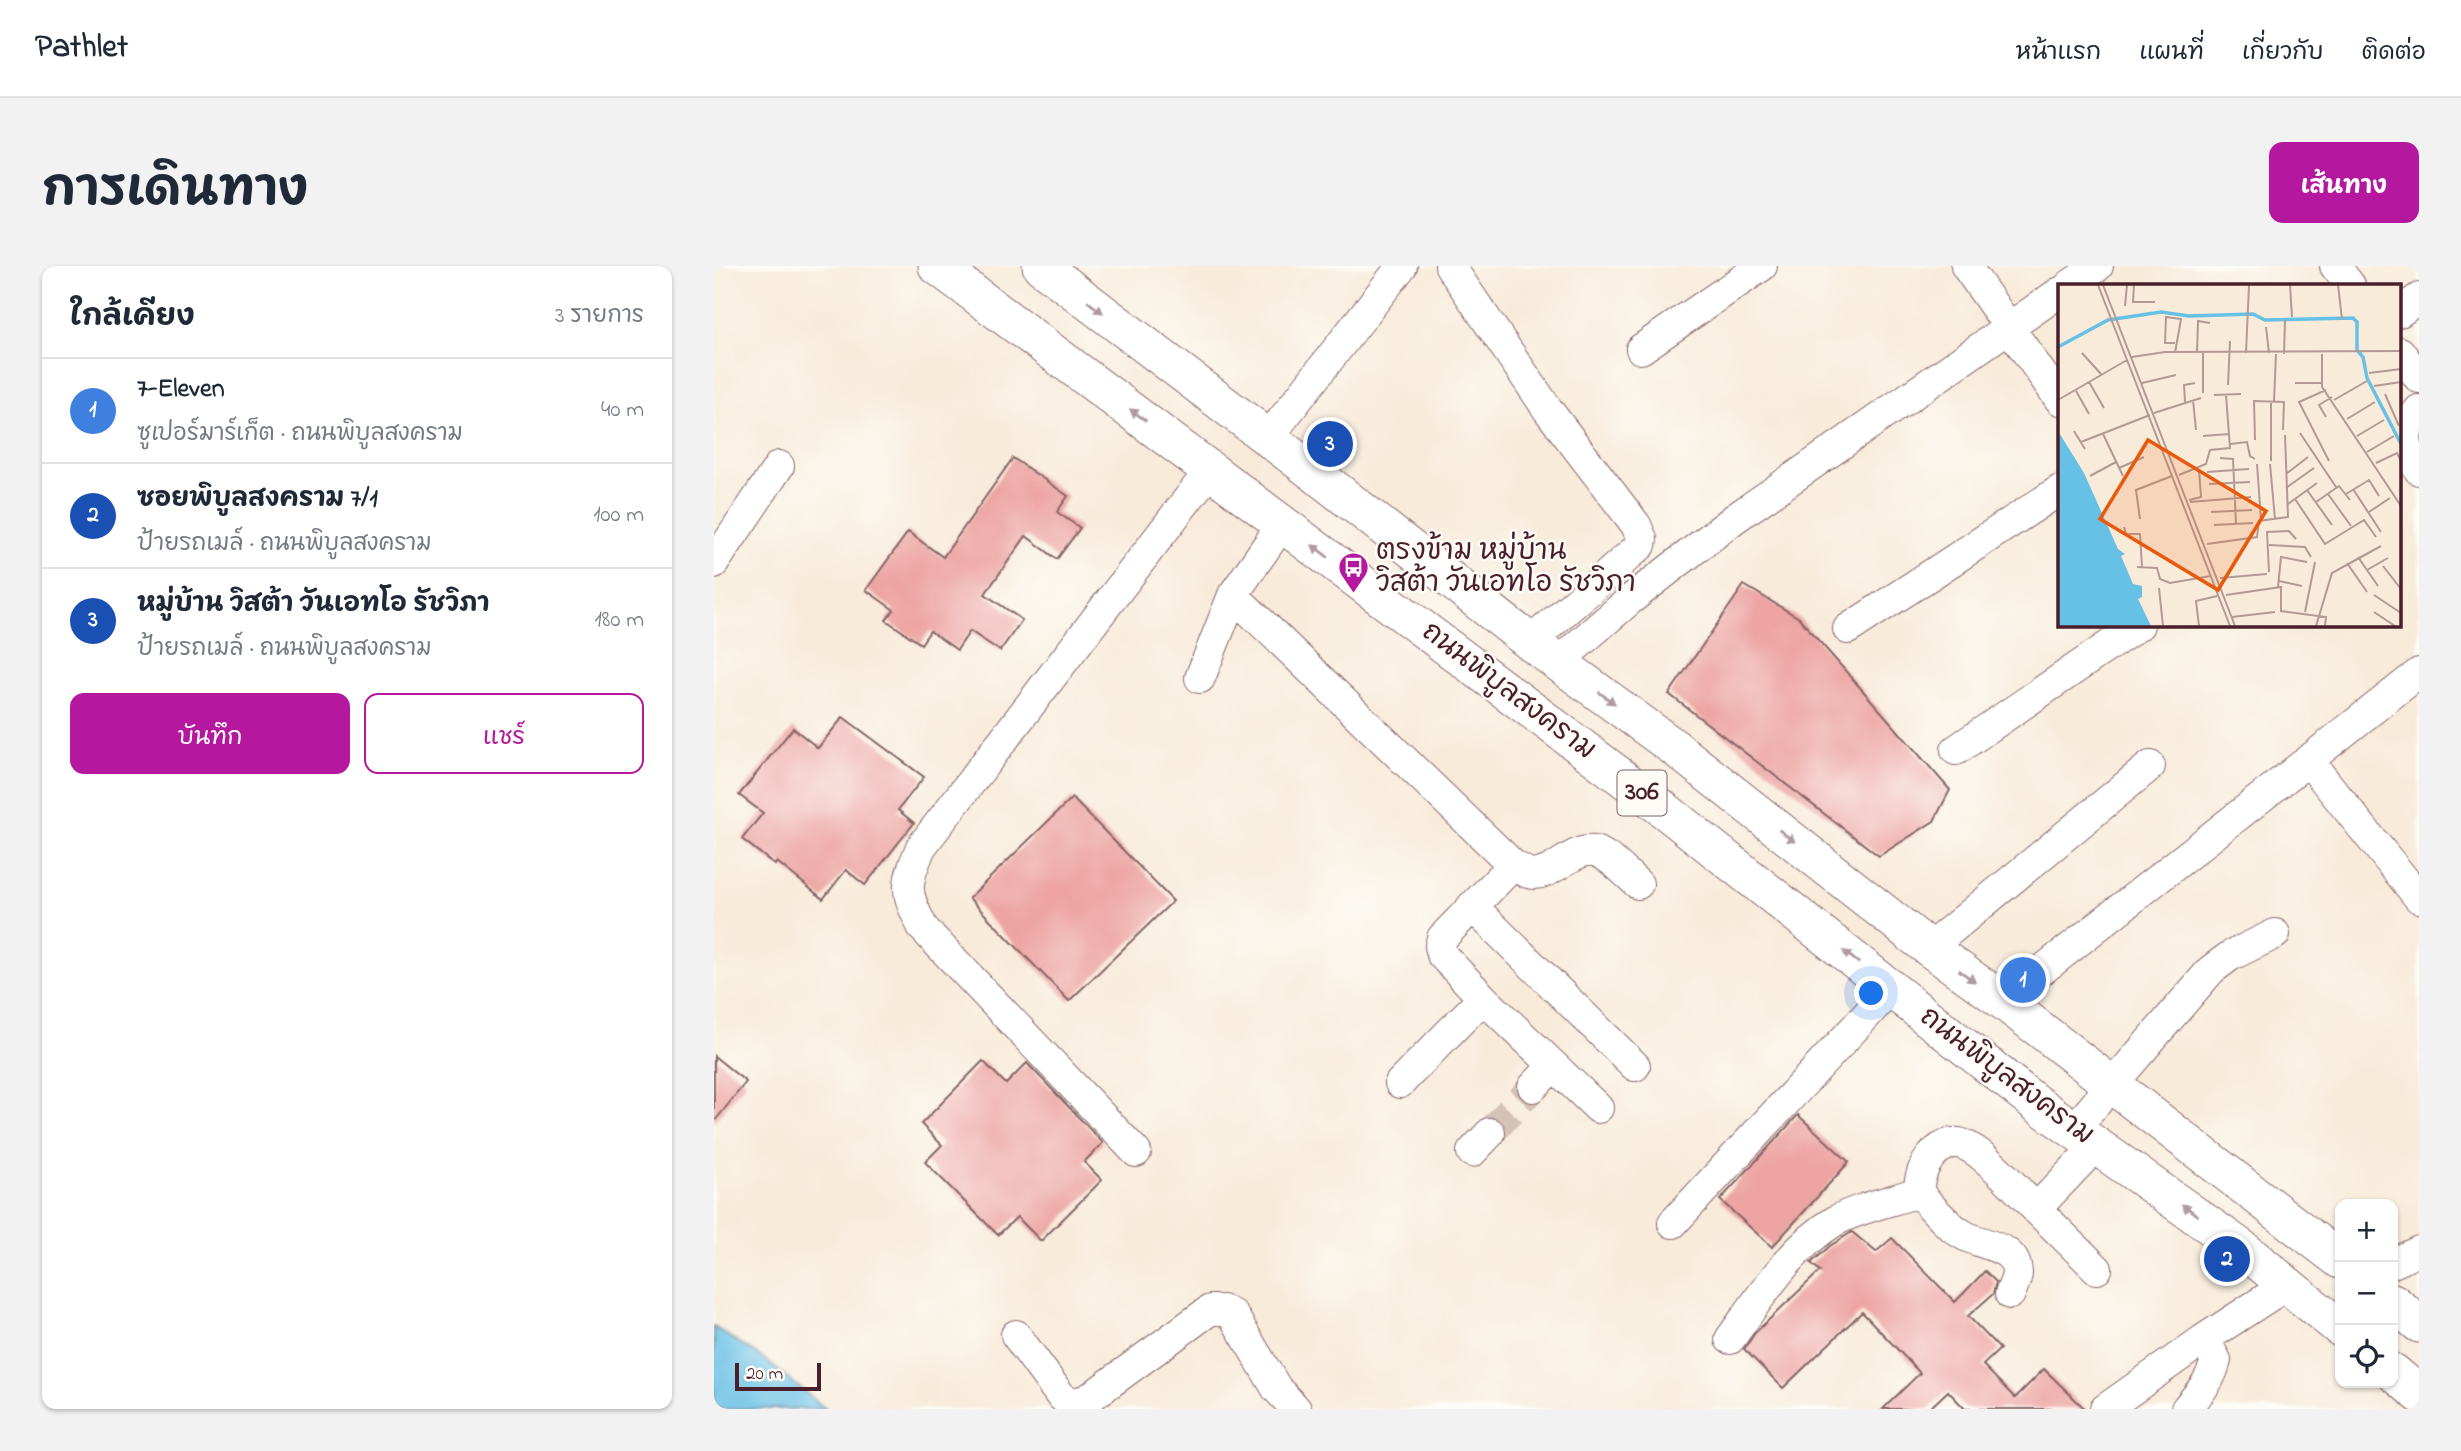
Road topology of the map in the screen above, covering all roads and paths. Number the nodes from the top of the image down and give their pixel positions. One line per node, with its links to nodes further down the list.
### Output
1 (937, 266): 22 (main road, ถนนพิบูลสงคราม / 306, one-way to 1)
2 (1041, 266): 20 (main road, ถนนพิบูลสงคราม / 306, one-way to 20)
3 (1402, 266): 20 (street)
4 (1450, 266): 30 (street)
5 (1762, 266): 15 (street)
6 (1966, 266): 14 (street)
7 (2098, 266): 9 (street)
8 (2335, 266): 10 (street)
9 (2071, 284)
10 (2349, 284)
11 (2058, 293): 14 (street)
12 (2419, 298): 13 (street)
13 (2402, 311)
14 (2009, 328): 18 (street); 30 (street)
15 (1640, 349)
16 (2402, 355): 17 (street)
17 (2419, 378)
18 (2058, 397)
19 (2419, 410): 23 (street)
20 (1267, 439): 30 (main road, ถนนพิบูลสงคราม / 306)
21 (779, 466): 26 (street)
22 (1211, 468): 25 (main road, ถนนพิบูลสงคราม / 306); 51 (street)
23 (2419, 470)
24 (2058, 491): 29 (street)
25 (1283, 523): 27 (street); 42 (main road, ถนนพิบูลสงคราม / 306, one-way to 25)
26 (714, 562)
27 (1233, 595): 32 (street); 36 (street)
28 (2138, 626): 33 (street)
29 (1848, 629)
30 (1544, 652): 41 (main road, ถนนพิบูลสงคราม / 306, one-way to 41)
31 (2419, 673): 34 (street)
32 (1200, 678)
33 (1956, 750)
34 (2308, 760): 38 (street); 44 (street)
35 (2150, 766): 41 (street)
36 (1513, 864): 37 (street); 39 (street)
37 (1638, 884)
38 (2419, 898)
39 (1472, 906): 43 (street); 45 (street)
40 (2276, 934): 47 (street)
41 (1929, 948): 44 (main road, ถนนพิบูลสงคราม / 306, one-way to 44)
42 (1891, 989): 49 (main road, ถนนพิบูลสงคราม / 306); 55 (street)
43 (1483, 998): 46 (street); 48 (street)
44 (2003, 1001): 47 (main road, ถนนพิบูลสงคราม / 306)
45 (1635, 1066)
46 (1400, 1083)
47 (2113, 1085): 49 (street); 50 (main road, ถนนพิบูลสงคราม / 306)
48 (1598, 1108)
49 (2086, 1137): 52 (main road, ถนนพิบูลสงคราม / 306); 54 (street)
50 (2196, 1149): 52 (main road); 57 (main road, ถนนพิบูลสงคราม / 306)
51 (1136, 1152)
52 (2158, 1189): 60 (main road, ถนนพิบูลสงคราม / 306, one-way to 52)
53 (1918, 1192): 54 (street); 61 (street); 66 (street)
54 (2036, 1209): 59 (street)
55 (1673, 1223)
56 (2419, 1251): 58 (street)
57 (2335, 1256)
58 (2397, 1262)
59 (2097, 1269)
60 (2288, 1284): 64 (main road, ถนนพิบูลสงคราม / 306); 67 (street)
61 (2010, 1294)
62 (2398, 1306): 63 (main road)
63 (2419, 1324)
64 (2336, 1325)
65 (1016, 1335): 70 (street)
66 (1730, 1339)
67 (2204, 1339): 71 (street); 72 (street)
68 (2398, 1376): 69 (main road)
69 (2419, 1394)
70 (1296, 1409)
71 (2105, 1409)
72 (2186, 1409)

